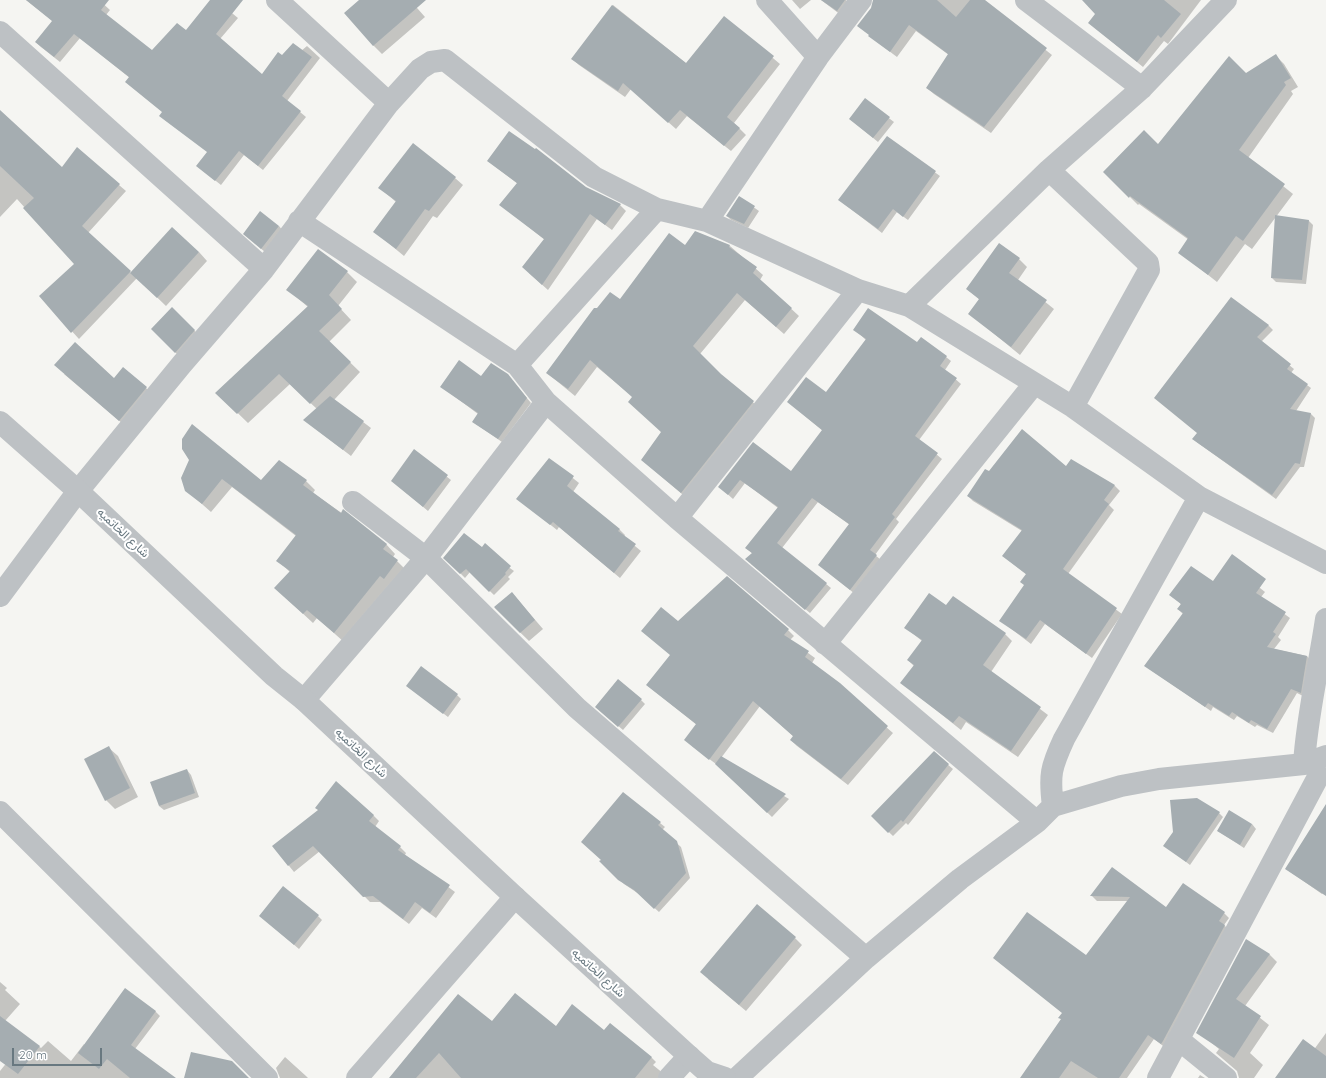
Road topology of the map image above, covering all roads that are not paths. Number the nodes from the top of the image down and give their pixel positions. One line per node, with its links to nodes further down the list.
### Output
1 (277, 0): 9 (street)
2 (767, 0): 7 (street)
3 (861, 0): 7 (street)
4 (1026, 0): 8 (street)
5 (1226, 0): 8 (street)
6 (0, 32): 14 (street)
7 (818, 57): 13 (street)
8 (1142, 88): 10 (street)
9 (389, 103): 11 (street); 12 (street)
10 (1049, 170): 16 (street); 20 (street)
11 (657, 209): 13 (street); 17 (street)
12 (299, 221): 14 (street); 17 (street)
13 (707, 221): 15 (street)
14 (264, 269): 22 (street)
15 (858, 290): 16 (street); 25 (street)
16 (909, 306): 18 (street)
17 (517, 365): 19 (street)
18 (1034, 384): 20 (street); 30 (street)
19 (546, 402): 25 (street); 26 (street)
20 (1073, 406): 23 (street)
21 (0, 422): 22 (street, شارع الخاتميه)
22 (78, 491): 28 (street); 31 (street, شارع الخاتميه)
23 (1199, 497): 27 (street); 35 (street)
24 (353, 502): 26 (street)
25 (677, 518): 30 (street)
26 (426, 558): 31 (street); 39 (street)
27 (1326, 563)
28 (0, 596)
29 (1326, 619): 34 (street)
30 (825, 644): 37 (street)
31 (304, 700): 38 (street, شارع الخاتميه)
32 (1326, 756): 34 (street)
33 (1326, 762): 40 (street)
34 (1304, 764): 35 (street)
35 (1053, 806): 37 (street)
36 (0, 812): 42 (street)
37 (1037, 822): 39 (street)
38 (515, 897): 41 (street, شارع الخاتميه); 43 (street)
39 (866, 958): 46 (street)
40 (1178, 1039): 47 (street); 48 (street)
41 (689, 1056): 44 (street); 45 (street, شارع الخاتميه)
42 (267, 1078)
43 (357, 1078)
44 (669, 1078)
45 (725, 1078)
46 (737, 1078)
47 (1158, 1078)
48 (1226, 1078)

